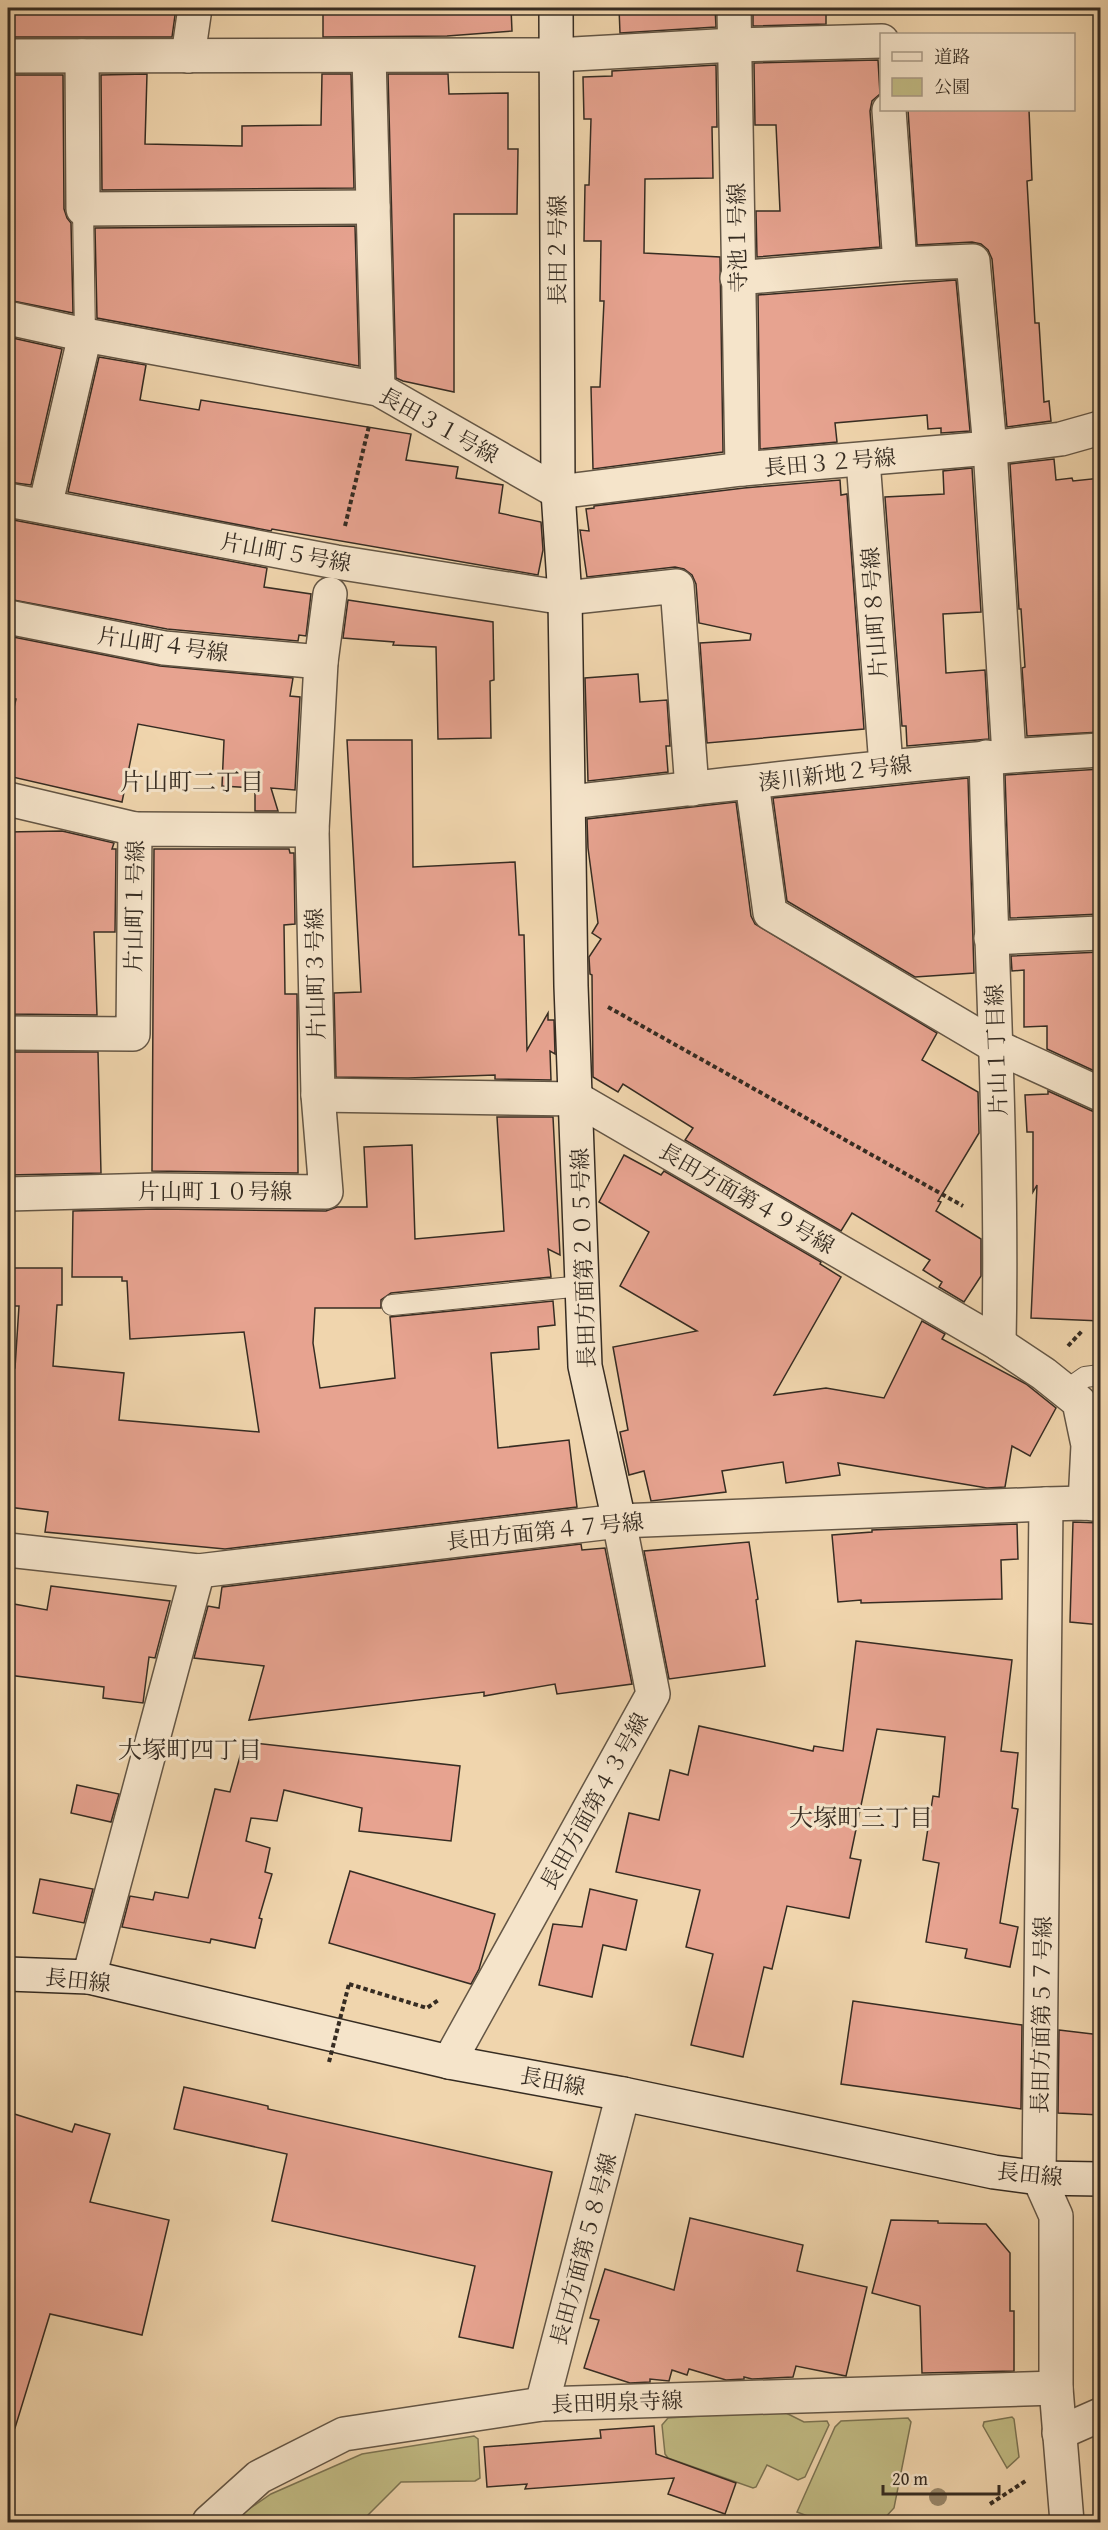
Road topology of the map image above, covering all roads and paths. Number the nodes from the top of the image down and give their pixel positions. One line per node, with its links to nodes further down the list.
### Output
1 (195, 8): 8 (street)
2 (556, 8): 10 (street, 長田２号線)
3 (734, 8): 5 (street, 寺池１号線)
4 (880, 41): 5 (street)
5 (734, 45): 10 (street); 15 (street, 寺池１号線)
6 (8, 56): 7 (street)
7 (82, 56): 8 (street); 13 (street)
8 (188, 56): 9 (street)
9 (369, 56): 10 (street); 12 (street)
10 (556, 56): 23 (street, 長田２号線)
11 (889, 111): 14 (street)
12 (373, 207): 13 (street); 18 (street)
13 (84, 209): 17 (lane)
14 (900, 264): 15 (street); 20 (street, 片山１丁目線)
15 (737, 278): 22 (street, 寺池１号線)
16 (8, 318): 17 (street, 長田３１号線)
17 (85, 335): 18 (street, 長田３１号線); 25 (street)
18 (378, 389): 23 (street, 長田３１号線); 26 (path)
19 (1101, 428): 20 (street, 長田３２号線)
20 (990, 448): 21 (street, 長田３２号線); 32 (street, 片山１丁目線)
21 (863, 459): 22 (street, 長田３２号線); 33 (street, 片山町８号線)
22 (742, 469): 23 (street, 長田３２号線)
23 (558, 492): 28 (street)
24 (8, 500): 25 (street, 片山町５号線)
25 (45, 507): 26 (street, 片山町５号線)
26 (336, 562): 28 (street, 片山町５号線)
27 (330, 594): 30 (street, 片山町３号線)
28 (566, 598): 35 (street, 片山町５号線); 37 (street)
29 (8, 617): 30 (street, 片山町４号線)
30 (321, 662): 39 (street, 片山町３号線)
31 (1101, 750): 32 (street, 湊川新地２号線)
32 (998, 756): 33 (street, 湊川新地２号線); 41 (street, 片山１丁目線)
33 (886, 766): 34 (street, 湊川新地２号線)
34 (752, 783): 35 (street, 湊川新地２号線); 44 (street)
35 (692, 789): 37 (street, 湊川新地２号線)
36 (8, 799): 38 (street)
37 (569, 802): 42 (street)
38 (135, 829): 39 (street, 片山町１号線); 43 (street, 片山町１号線)
39 (312, 830): 46 (street, 片山町３号線)
40 (1101, 933): 41 (street)
41 (991, 938): 44 (street, 片山１丁目線)
42 (571, 986): 47 (street); 49 (path)
43 (8, 1033)
44 (998, 1047): 45 (street); 49 (street, 片山１丁目線)
45 (1101, 1094)
46 (318, 1095): 47 (street); 48 (street, 片山町１０号線)
47 (577, 1099): 50 (street, 長田方面第２０５号線); 52 (street, 長田方面第４９号線)
48 (8, 1194)
49 (1001, 1227): 52 (street, 片山１丁目線)
50 (582, 1286): 51 (lane); 57 (street, 長田方面第２０５号線)
51 (393, 1305)
52 (999, 1344): 54 (street, 長田方面第４９号線)
53 (1101, 1375): 54 (lane)
54 (1065, 1391): 56 (street, 長田方面第４９号線)
55 (1046, 1504): 56 (street, 長田方面第４７号線); 57 (street, 長田方面第４７号線); 66 (street, 長田方面第５７号線)
56 (1093, 1504)
57 (619, 1521): 59 (street, 長田方面第４７号線); 64 (street, 長田方面第４３号線)
58 (8, 1550): 59 (street, 長田方面第４７号線)
59 (198, 1571): 61 (street)
60 (8, 1974): 61 (street, 長田線)
61 (89, 1977): 64 (street, 長田線)
62 (440, 1999): 63 (path, bridge)
63 (329, 2062)
64 (449, 2062): 65 (street, 長田線)
65 (623, 2094): 66 (street, 長田線); 69 (street, 長田方面第５８号線)
66 (1039, 2178): 67 (street, 長田線); 68 (street, 長田方面第５７号線)
67 (1101, 2179)
68 (1056, 2388): 69 (street, 長田明泉寺線); 71 (street, 長田方面第５７号線)
69 (542, 2404): 75 (street, 長田明泉寺線)
70 (1101, 2415): 71 (street)
71 (1059, 2433): 77 (street, 長田方面第５７号線)
72 (1014, 2488): 73 (path)
73 (990, 2505)
74 (796, 2520): 76 (path)
75 (209, 2523)
76 (802, 2523)
77 (1067, 2523)

